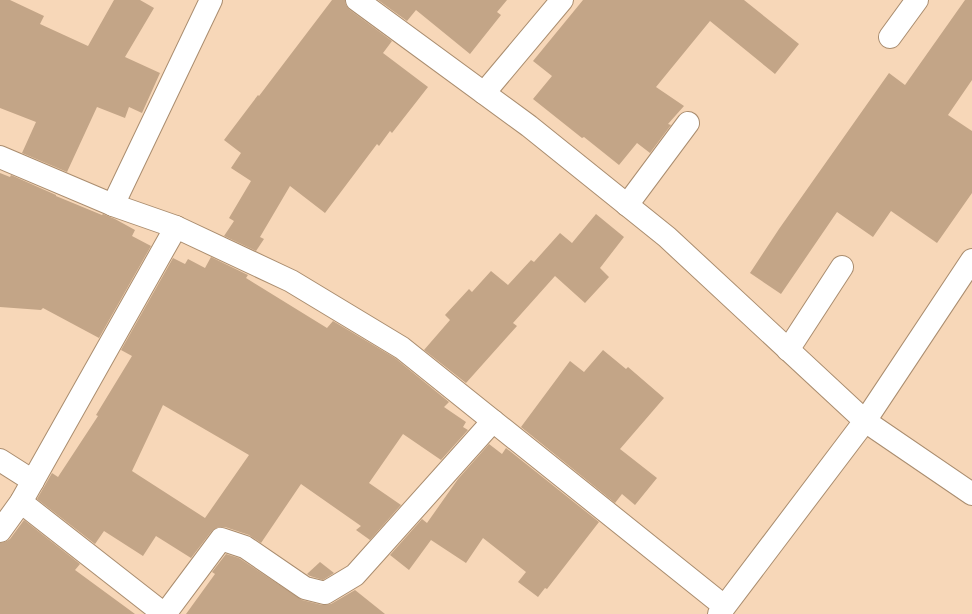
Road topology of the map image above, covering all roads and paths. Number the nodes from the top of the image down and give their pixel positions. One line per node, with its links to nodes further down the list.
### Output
1 (211, 0): 9 (street)
2 (357, 0): 6 (street)
3 (562, 0): 6 (street)
4 (916, 0): 5 (street)
5 (890, 37)
6 (484, 93): 10 (street)
7 (688, 123): 10 (street)
8 (0, 156): 9 (street)
9 (113, 205): 11 (street)
10 (627, 205): 14 (street)
11 (176, 227): 15 (street); 18 (street)
12 (972, 260): 16 (street)
13 (842, 267): 14 (street)
14 (788, 350): 16 (street)
15 (493, 421): 22 (street); 23 (street)
16 (865, 421): 19 (street); 22 (street)
17 (0, 460): 18 (street)
18 (33, 481): 20 (street)
19 (972, 494)
20 (21, 502): 21 (street); 23 (street)
21 (0, 531)
22 (722, 610)
23 (165, 614)

